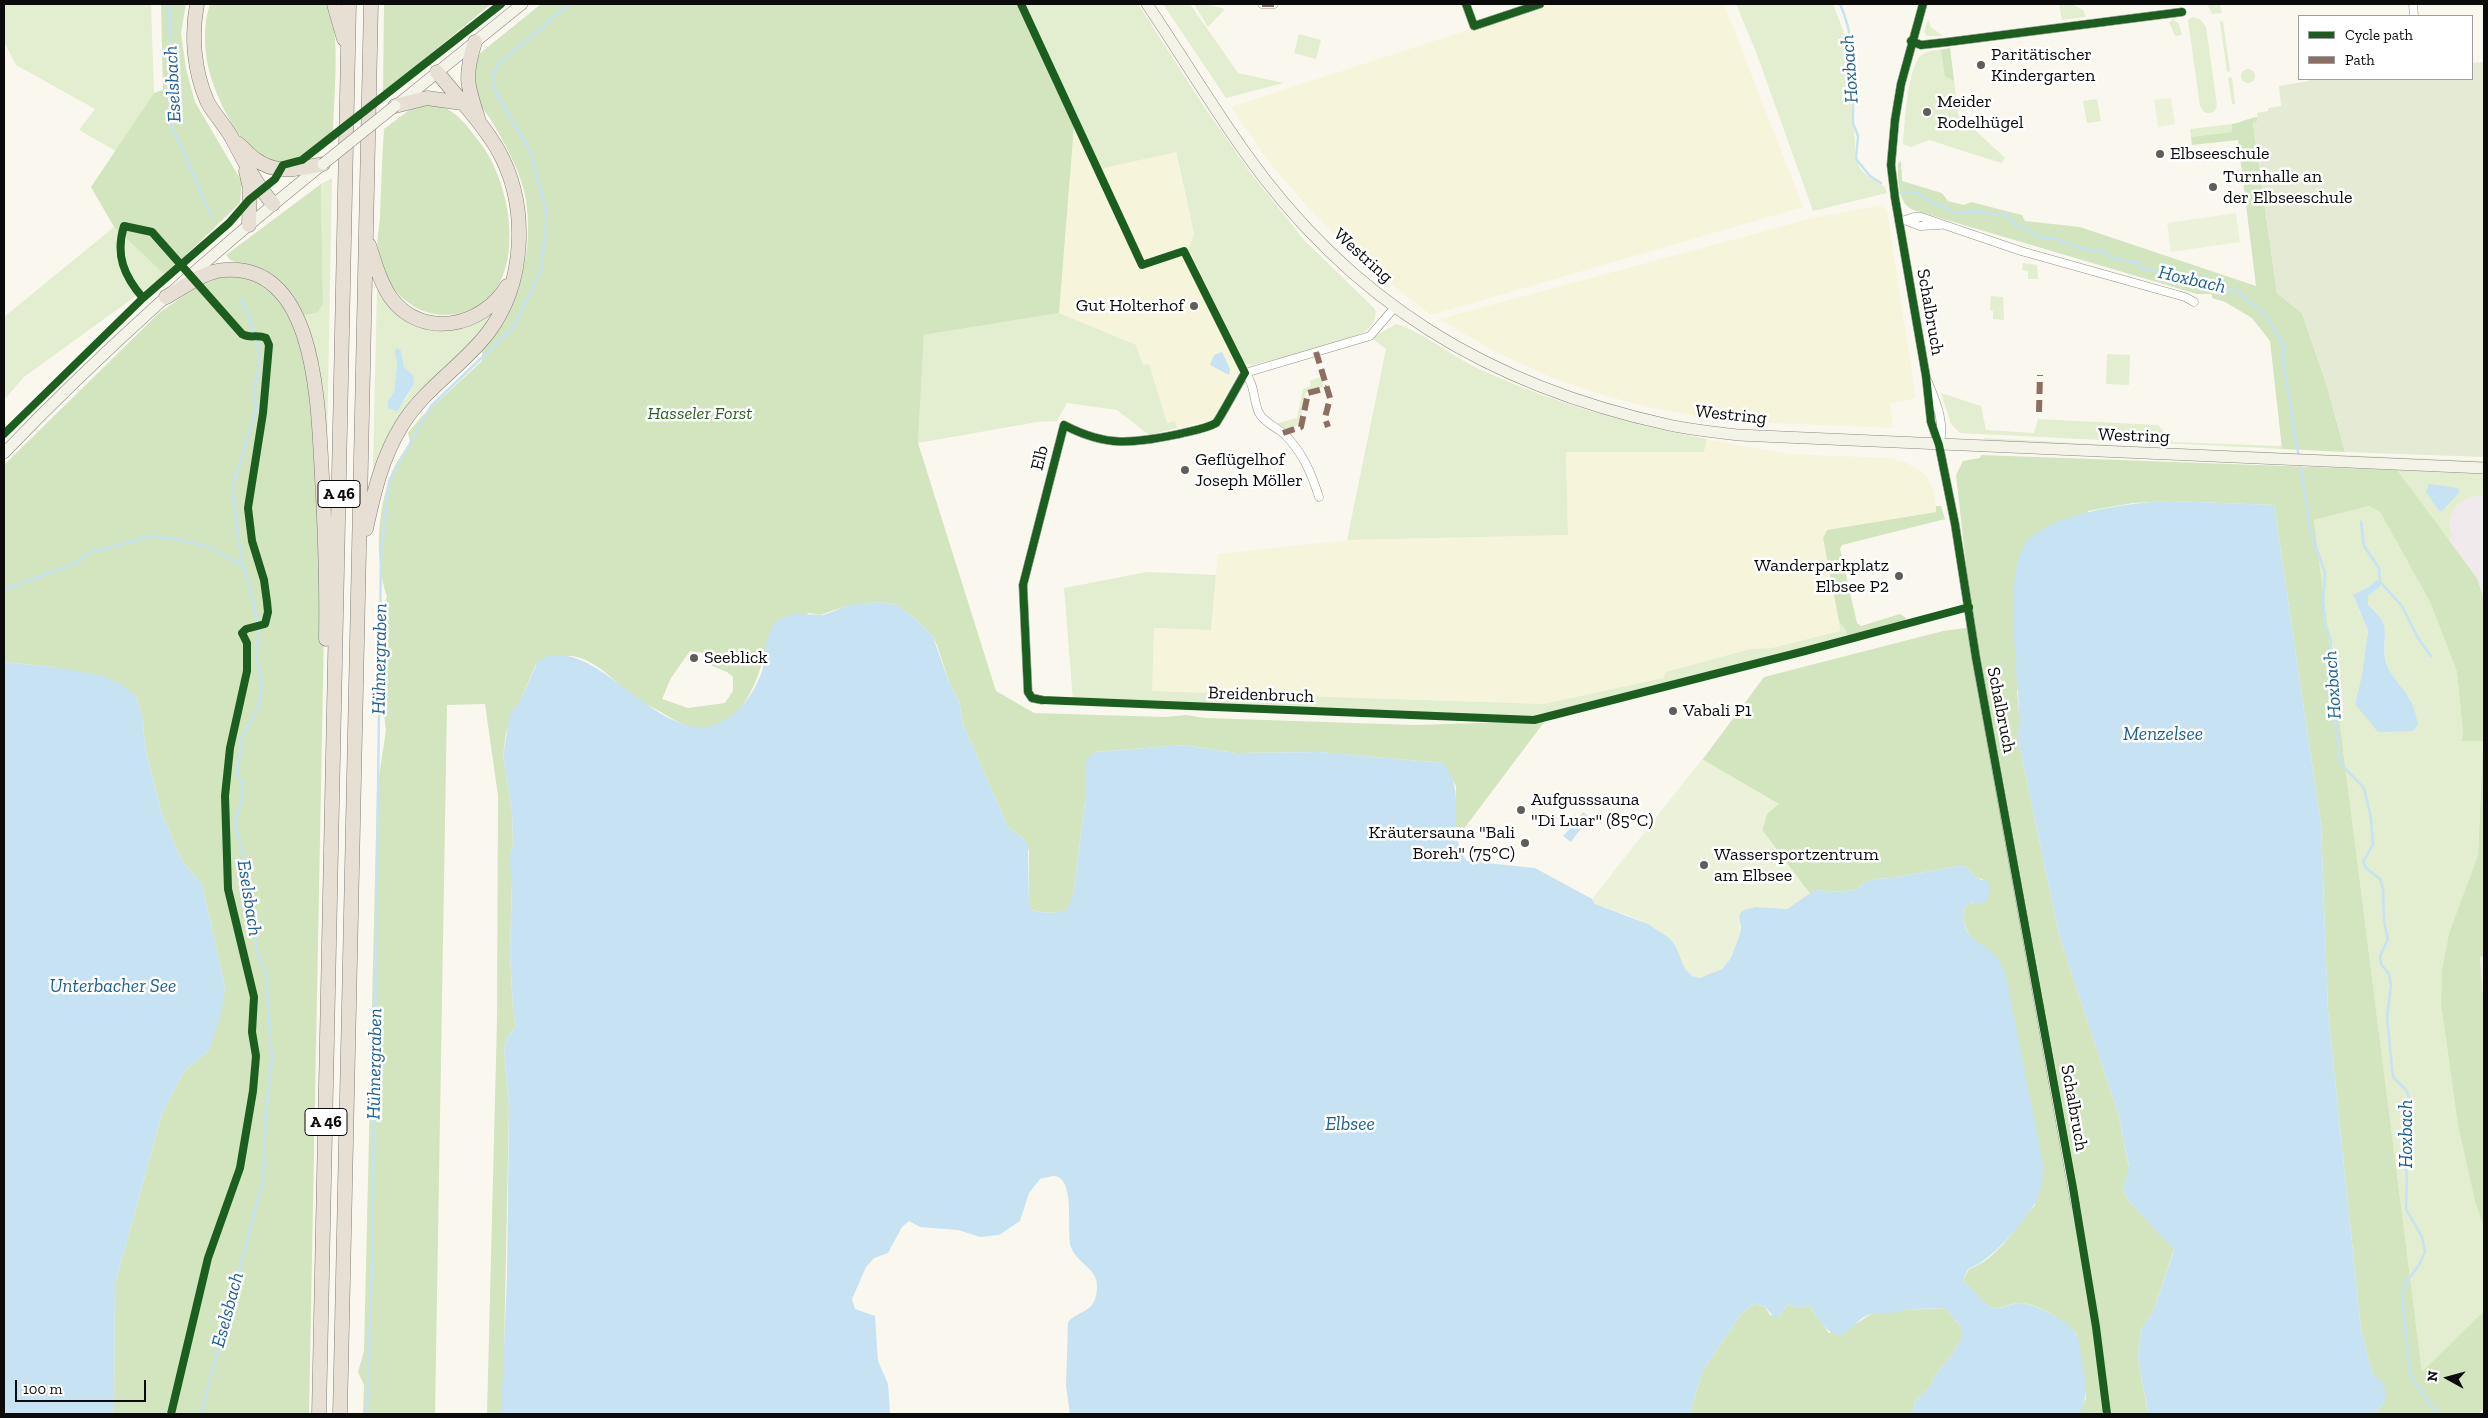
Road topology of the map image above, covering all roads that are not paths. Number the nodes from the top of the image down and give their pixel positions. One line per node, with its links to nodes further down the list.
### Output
1 (334, 4): 15 (highway)
2 (349, 4): 15 (highway, A 46)
3 (371, 4): 26 (highway, A 46)
4 (522, 4): 13 (main road)
5 (1147, 4): 30 (main road, Westring)
6 (1262, 4): 7 (street)
7 (1274, 4)
8 (1466, 4): 9 (street)
9 (1540, 4)
10 (1923, 4): 14 (street, Schalbruch)
11 (197, 6): 20 (highway)
12 (2182, 12): 14 (street)
13 (475, 42): 16 (main road); 19 (highway)
14 (1911, 42): 24 (street, Schalbruch)
15 (348, 52): 37 (highway, A 46)
16 (437, 72): 17 (highway); 18 (main road)
17 (462, 103): 18 (highway); 19 (highway)
18 (396, 106): 22 (main road, bridge)
19 (481, 126): 27 (highway)
20 (232, 140): 21 (highway); 22 (highway)
21 (242, 159): 23 (highway); 25 (highway)
22 (323, 164): 23 (main road)
23 (273, 204): 25 (main road)
24 (1903, 221): 29 (street); 32 (street, Schalbruch)
25 (249, 225): 28 (main road)
26 (366, 237): 27 (highway); 36 (highway, A 46)
27 (516, 270): 36 (highway)
28 (166, 297): 33 (main road); 37 (highway)
29 (2194, 302)
30 (1395, 307): 31 (street); 32 (main road, Westring)
31 (1245, 373): 35 (street); 38 (street, Elb)
32 (1939, 445): 34 (main road, Westring); 39 (street, Schalbruch)
33 (4, 453)
34 (2484, 468)
35 (1319, 497)
36 (359, 559): 41 (highway, A 46)
37 (334, 674): 40 (highway, A 46)
38 (1042, 700)
39 (2075, 1204)
40 (319, 1414)
41 (340, 1414)

